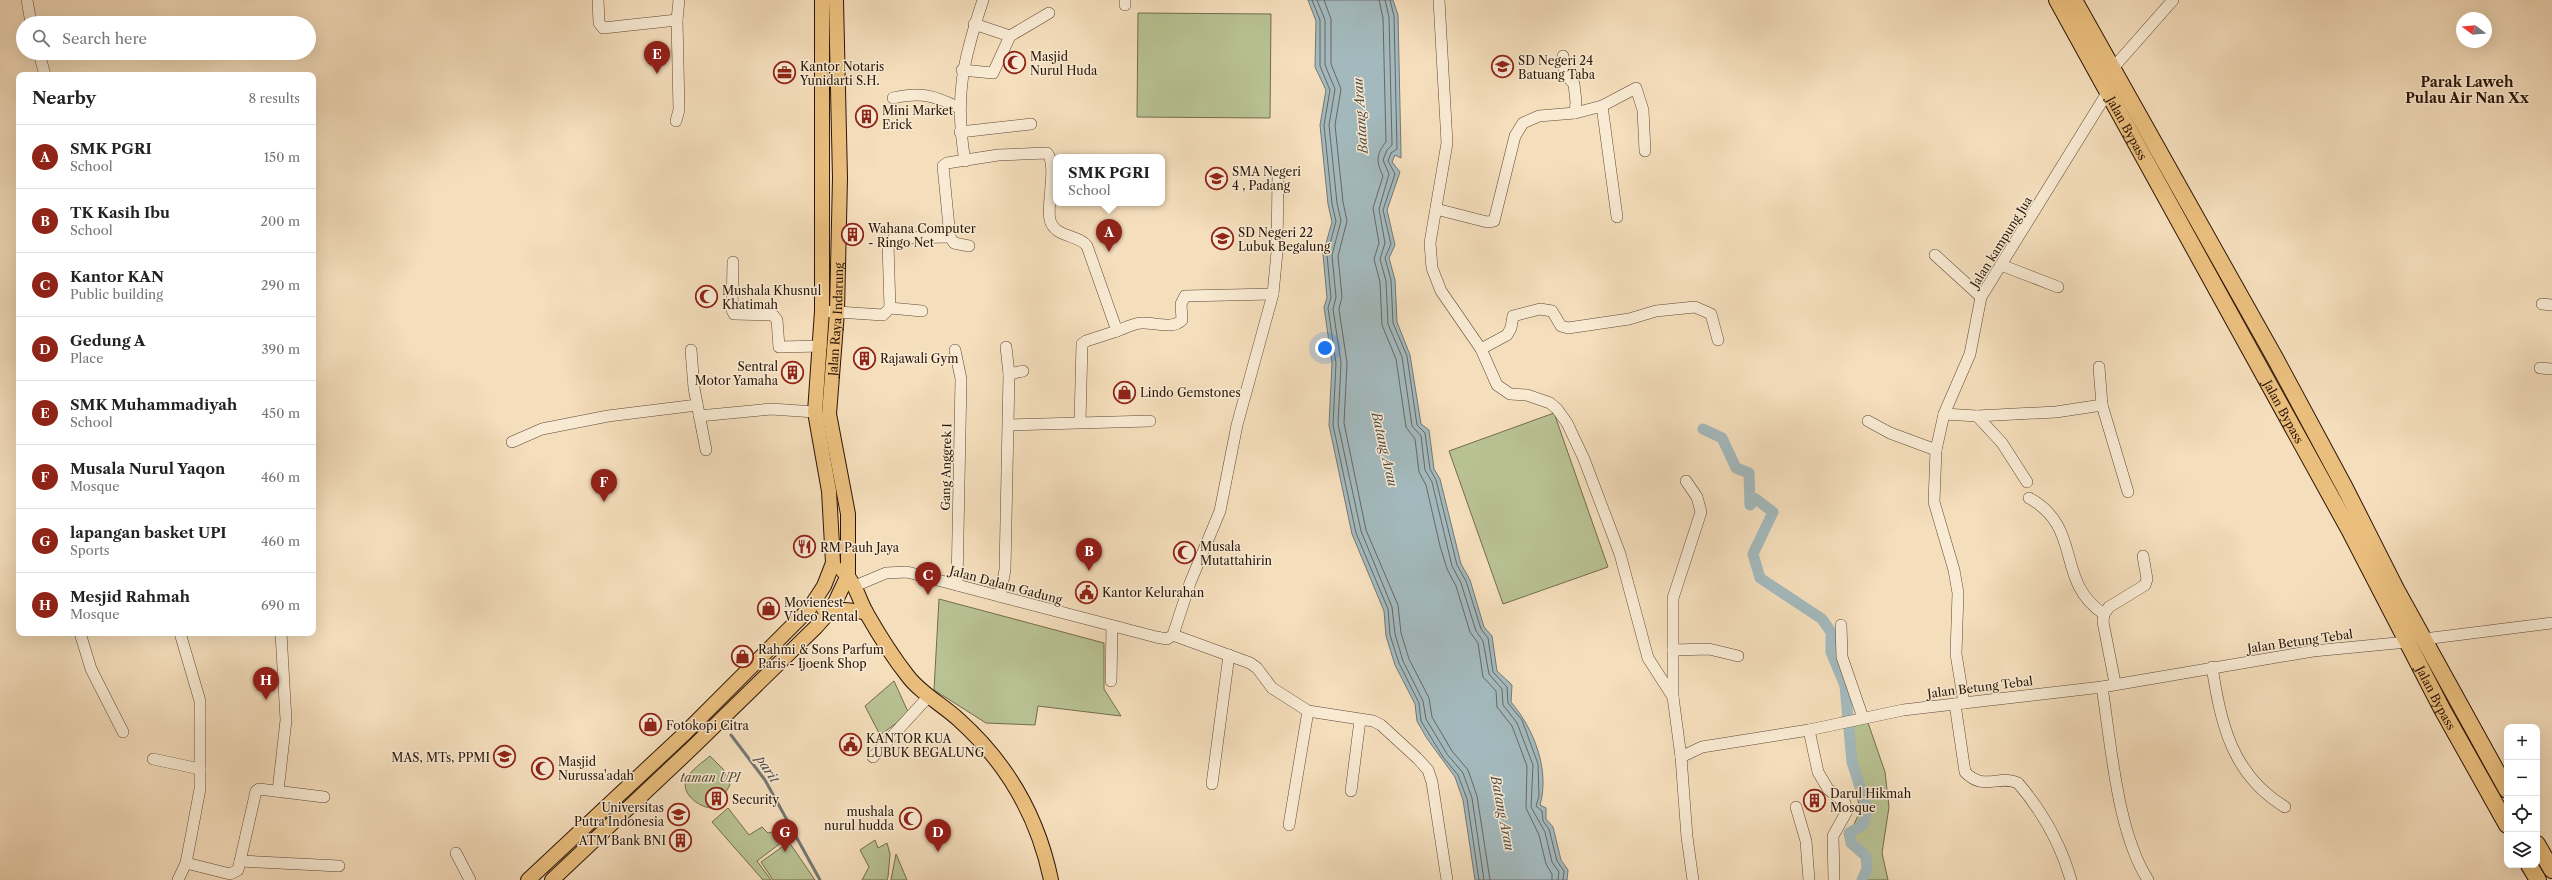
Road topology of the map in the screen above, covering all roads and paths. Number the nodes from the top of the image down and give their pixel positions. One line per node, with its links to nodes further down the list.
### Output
1 (26, 0): 12 (street)
2 (598, 0): 13 (street)
3 (679, 0): 13 (street)
4 (822, 0): 32 (main road, Jalan Raya Indarung)
5 (836, 0): 33 (main road, Jalan Raya Indarung)
6 (983, 0): 14 (street)
7 (1439, 0): 34 (street)
8 (2057, 0): 21 (highway, Jalan Bypass)
9 (2074, 0): 18 (highway, Jalan Bypass)
10 (2173, 0): 18 (street)
11 (1048, 13): 15 (street)
12 (29, 16)
13 (677, 20): 26 (street)
14 (974, 24): 15 (street); 19 (street)
15 (1010, 36): 19 (street)
16 (1562, 56): 25 (street)
17 (41, 60): 20 (street)
18 (2113, 68): 55 (highway, Jalan Bypass)
19 (962, 70): 24 (street)
20 (44, 72)
21 (2109, 90): 40 (street, Jalan kampung Jua); 57 (highway, Jalan Bypass)
22 (893, 98): 24 (street)
23 (1602, 106): 25 (street); 29 (street); 35 (street)
24 (959, 108): 28 (street)
25 (1575, 113): 34 (street)
26 (676, 121)
27 (1031, 124): 28 (street)
28 (960, 132): 30 (street)
29 (1644, 151)
30 (965, 161): 36 (street); 48 (street)
31 (1278, 175): 42 (street)
32 (822, 186): 33 (main road); 45 (main road, Jalan Raya Indarung)
33 (840, 186): 47 (main road, Jalan Raya Indarung)
34 (1436, 209): 52 (street)
35 (1617, 217)
36 (950, 238): 37 (street); 44 (street)
37 (969, 246)
38 (1935, 255): 43 (street)
39 (733, 262): 50 (street)
40 (2001, 265): 41 (street); 43 (street, Jalan kampung Jua)
41 (2058, 287)
42 (1273, 294): 48 (street); 90 (street)
43 (1981, 297): 65 (street, Jalan kampung Jua)
44 (890, 308): 46 (street); 47 (street)
45 (822, 311): 47 (street); 50 (main road, Jalan Raya Indarung)
46 (922, 311)
47 (837, 312): 80 (main road, Jalan Raya Indarung)
48 (1117, 331): 69 (street)
49 (1718, 340): 52 (street)
50 (821, 346): 64 (main road, Jalan Raya Indarung)
51 (1006, 347): 61 (street)
52 (1481, 349): 104 (street)
53 (691, 350): 63 (street)
54 (955, 350): 81 (street, Gang Anggrek I)
55 (2275, 358): 57 (highway); 94 (highway, Jalan Bypass)
56 (2099, 367): 62 (street)
57 (2259, 368): 95 (highway, Jalan Bypass)
58 (2540, 368): 59 (street)
59 (2552, 369)
60 (1022, 372): 61 (street)
61 (1009, 374): 70 (street)
62 (2102, 405): 66 (street); 76 (street)
63 (698, 411): 64 (street); 71 (street); 72 (street)
64 (815, 412): 79 (main road, Jalan Raya Indarung)
65 (1944, 414): 66 (street); 73 (street, Jalan kampung Jua)
66 (1977, 416): 75 (street)
67 (1150, 421): 69 (street)
68 (1868, 421): 73 (street)
69 (1080, 422): 70 (street)
70 (1009, 425): 82 (street)
71 (512, 442)
72 (706, 450)
73 (1936, 450): 105 (street, Jalan kampung Jua)
74 (1686, 481): 96 (street)
75 (2027, 482)
76 (2128, 492)
77 (2029, 498): 86 (street)
78 (2143, 556): 86 (street)
79 (833, 563): 80 (main road); 83 (main road, Jalan Raya Indarung)
80 (851, 581): 81 (street, Jalan Dalam Gadung); 84 (main road, Jalan Raya Indarung); 85 (main road)
81 (957, 585): 82 (street, Jalan Dalam Gadung)
82 (1000, 596): 89 (street, Jalan Dalam Gadung)
83 (809, 609): 84 (main road); 111 (main road, Jalan Raya Indarung)
84 (832, 609): 85 (main road); 112 (main road, Jalan Raya Indarung)
85 (866, 612): 103 (main road)
86 (2104, 614): 101 (street)
87 (2552, 623): 94 (street)
88 (1841, 625): 107 (street)
89 (1112, 626): 90 (street, Jalan Dalam Gadung); 100 (street)
90 (1173, 635): 97 (street, Jalan Dalam Gadung)
91 (81, 636): 110 (street)
92 (181, 636): 116 (street)
93 (281, 636): 119 (street)
94 (2424, 638): 118 (highway, Jalan Bypass)
95 (2407, 642): 99 (street, Jalan Betung Tebal); 124 (highway, Jalan Bypass)
96 (1673, 650): 98 (street); 104 (street)
97 (1229, 655): 106 (street, Jalan Dalam Gadung); 117 (street)
98 (1738, 656)
99 (2212, 667): 101 (street, Jalan Betung Tebal); 123 (street)
100 (1111, 681)
101 (2115, 683): 102 (street, Jalan Betung Tebal)
102 (2102, 687): 105 (street, Jalan Betung Tebal); 145 (street)
103 (929, 696): 113 (street); 139 (main road)
104 (1673, 697): 114 (street)
105 (1959, 703): 107 (street, Jalan Betung Tebal); 144 (street, Jalan kampung Jua)
106 (1308, 711): 108 (street, Jalan Dalam Gadung); 125 (street)
107 (1860, 718): 109 (street, Jalan Betung Tebal)
108 (1360, 720): 120 (street); 140 (street, Jalan Dalam Gadung)
109 (1810, 730): 114 (street, Jalan Betung Tebal); 143 (street)
110 (124, 732)
111 (682, 736): 112 (main road); 137 (main road, Jalan Raya Indarung)
112 (693, 747): 138 (main road, Jalan Raya Indarung)
113 (874, 757)
114 (1681, 757): 141 (street)
115 (153, 759): 116 (street)
116 (200, 769): 129 (street)
117 (1212, 784)
118 (2504, 785)
119 (278, 791): 121 (street); 128 (street)
120 (1351, 791)
121 (324, 797)
122 (1796, 807): 142 (street)
123 (2285, 807)
124 (2504, 819)
125 (1289, 825)
126 (2540, 849): 133 (highway)
127 (456, 853): 136 (street)
128 (240, 861): 130 (street); 132 (street)
129 (186, 863): 132 (street); 134 (street)
130 (339, 866)
131 (2531, 868): 146 (highway)
132 (218, 870): 135 (street)
133 (2552, 870)
134 (178, 880)
135 (228, 880)
136 (470, 880)
137 (528, 880)
138 (552, 880)
139 (1051, 880)
140 (1447, 880)
141 (1693, 880)
142 (1809, 880)
143 (1834, 880)
144 (2071, 880)
145 (2148, 880)
146 (2538, 880)

